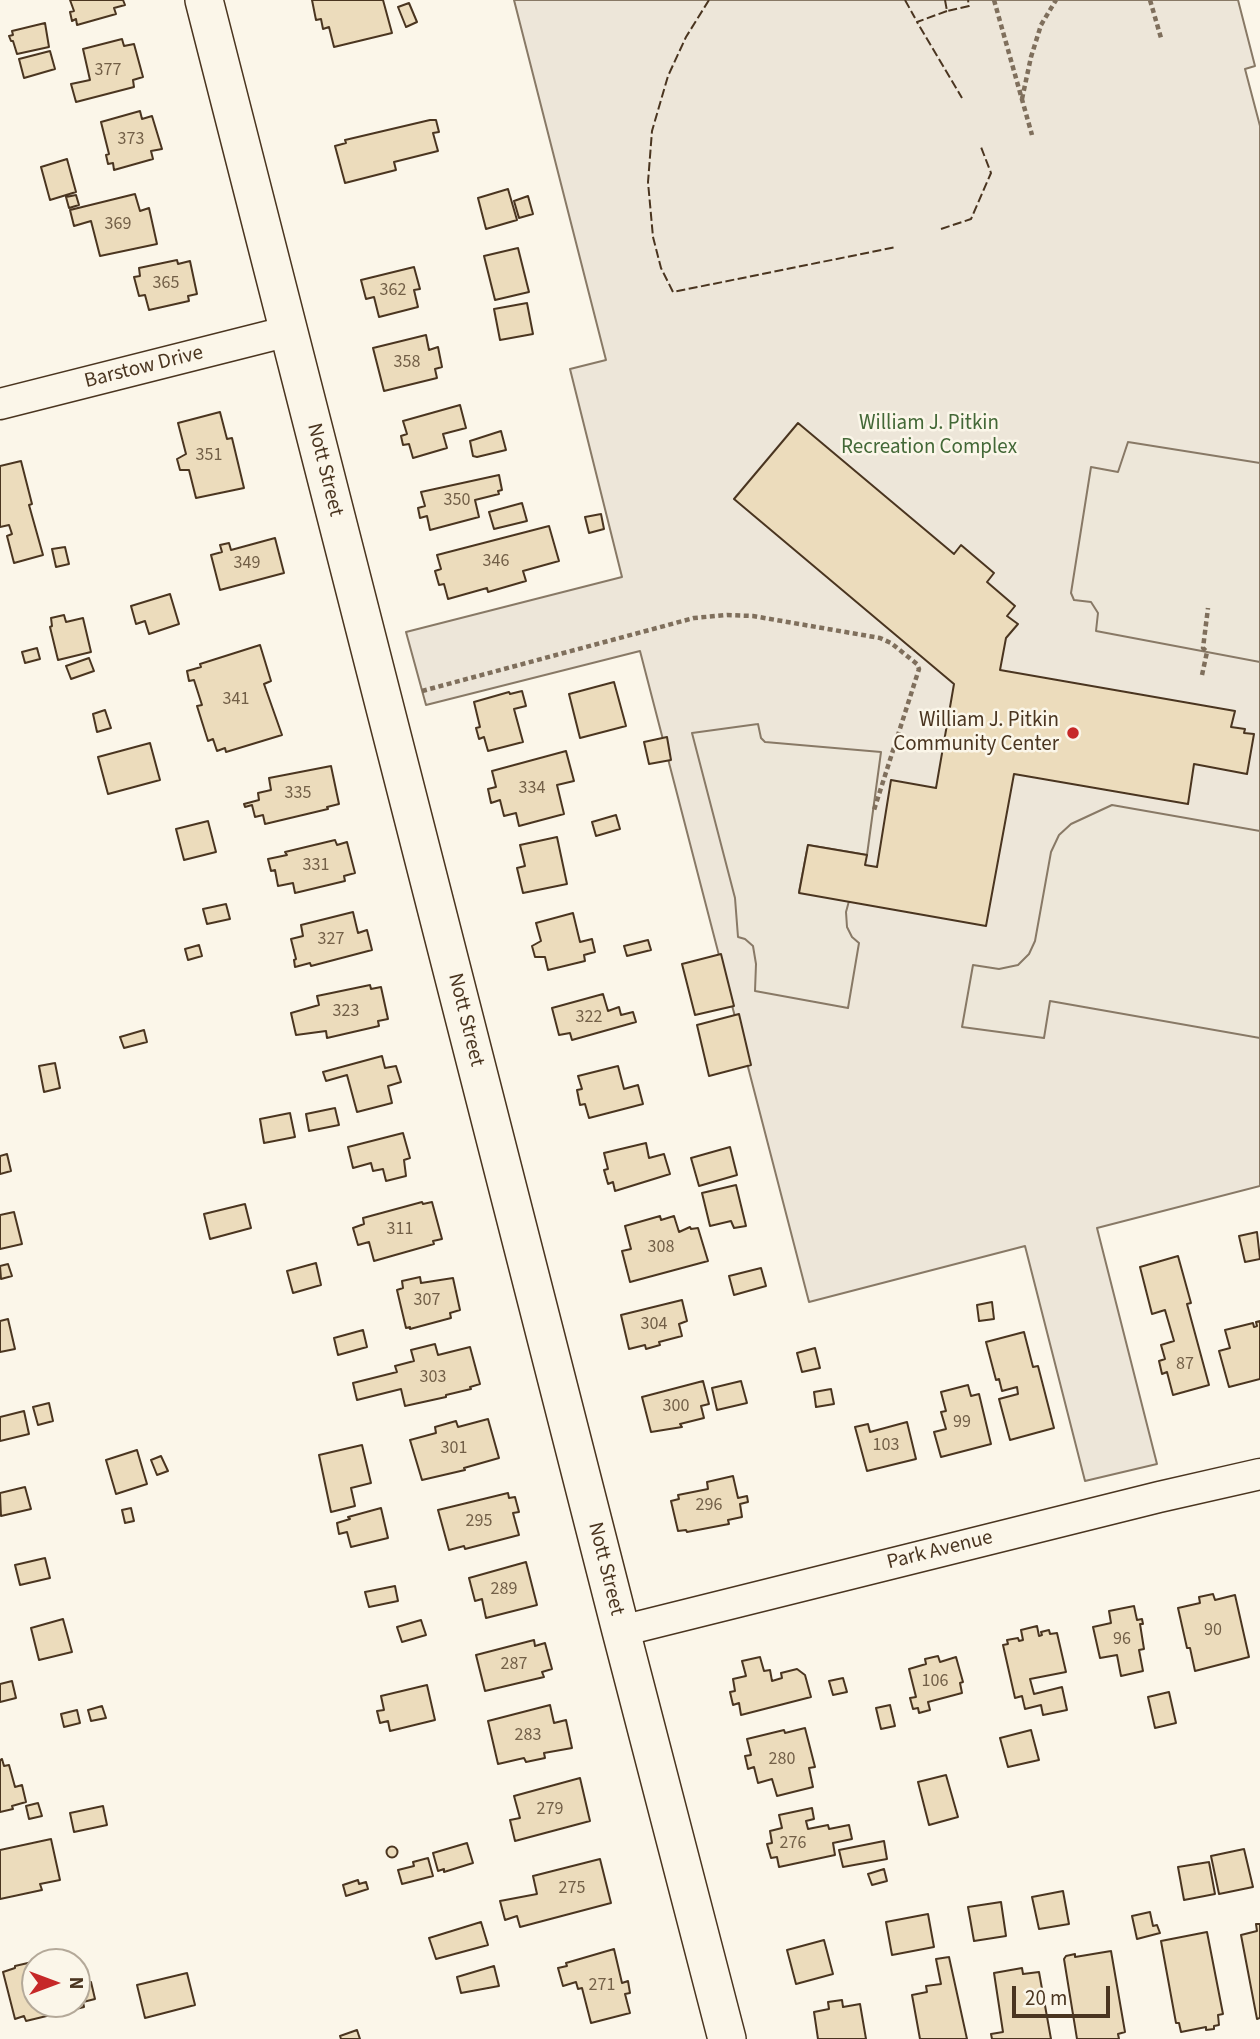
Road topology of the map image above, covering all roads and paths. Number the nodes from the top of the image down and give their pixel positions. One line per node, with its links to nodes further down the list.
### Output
1 (204, 0): 8 (street, Nott Street)
2 (994, 0): 6 (path)
3 (1056, 0): 6 (path)
4 (1150, 0): 5 (path)
5 (1161, 38)
6 (1022, 100): 7 (path)
7 (1032, 135)
8 (289, 331): 9 (street, Barstow Drive); 15 (street, Nott Street)
9 (0, 404)
10 (1208, 608): 11 (path)
11 (1202, 675)
12 (422, 691): 13 (path)
13 (874, 810)
14 (1260, 1474): 15 (street, Park Avenue)
15 (621, 1631): 16 (street, Nott Street)
16 (727, 2039)

